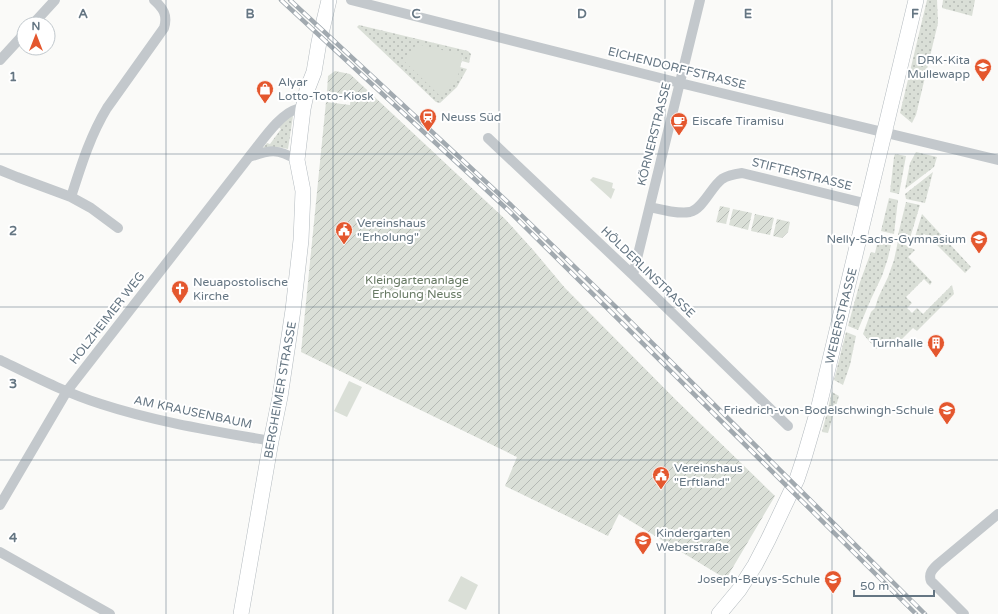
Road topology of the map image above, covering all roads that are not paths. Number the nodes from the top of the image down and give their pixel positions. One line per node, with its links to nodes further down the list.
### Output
1 (54, 0): 7 (street)
2 (154, 0): 18 (street)
3 (329, 0): 11 (main road, BERGHEIMER STRASSE)
4 (351, 0): 10 (street, EICHENDORFFSTRASSE)
5 (700, 0): 10 (street, KÖRNERSTRASSE)
6 (916, 0): 12 (main road, WEBERSTRASSE)
7 (40, 16)
8 (16, 43): 9 (street)
9 (0, 60)
10 (680, 83): 12 (street, EICHENDORFFSTRASSE); 20 (street, KÖRNERSTRASSE)
11 (303, 109): 14 (street, HOLZHEIMER WEG); 15 (main road, BERGHEIMER STRASSE)
12 (885, 132): 16 (street, EICHENDORFFSTRASSE); 19 (main road, WEBERSTRASSE)
13 (488, 138): 22 (street, HÖLDERLINSTRASSE)
14 (249, 157): 15 (street); 24 (street, HOLZHEIMER WEG)
15 (297, 160): 26 (main road, BERGHEIMER STRASSE)
16 (998, 160)
17 (0, 170): 18 (street)
18 (71, 197): 21 (street)
19 (868, 204): 20 (street, STIFTERSTRASSE); 30 (main road, WEBERSTRASSE)
20 (650, 207): 22 (street, KÖRNERSTRASSE)
21 (118, 228)
22 (633, 275): 25 (street, HÖLDERLINSTRASSE)
23 (0, 360): 24 (street, AM KRAUSENBAUM)
24 (67, 391): 26 (street, AM KRAUSENBAUM); 27 (street, HOLZHEIMER WEG)
25 (788, 426)
26 (271, 441): 32 (main road, BERGHEIMER STRASSE)
27 (0, 505)
28 (998, 514): 33 (street)
29 (0, 552): 31 (street)
30 (722, 613)
31 (110, 614)
32 (241, 614)
33 (964, 614)

